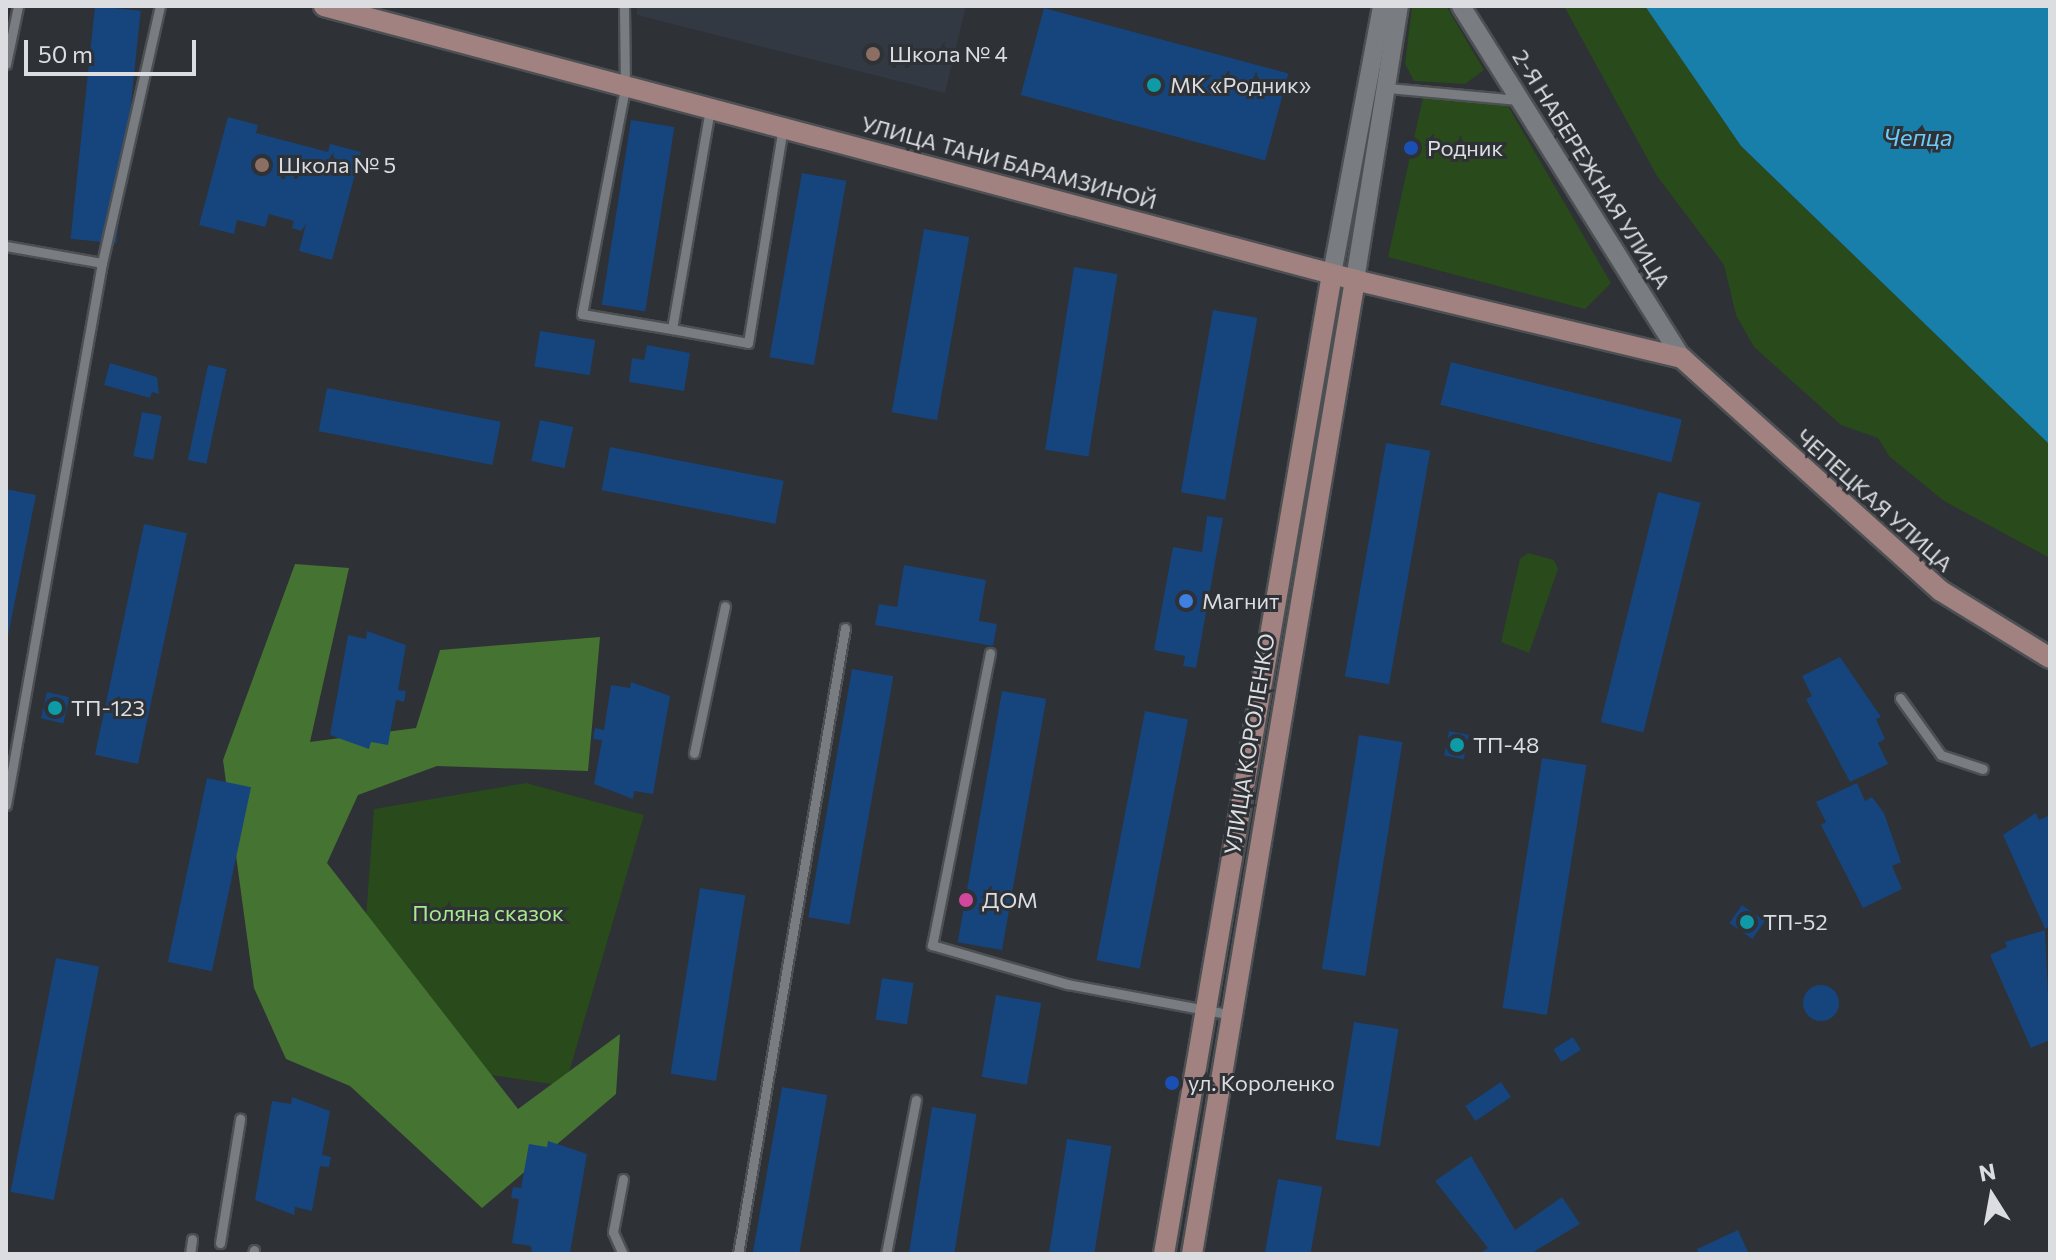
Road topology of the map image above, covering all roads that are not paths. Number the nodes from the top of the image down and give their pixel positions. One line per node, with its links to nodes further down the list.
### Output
1 (18, 6): 8 (lane)
2 (160, 6): 15 (lane)
3 (324, 6): 9 (street, УЛИЦА ТАНИ БАРАМЗИНОЙ)
4 (624, 6): 9 (lane)
5 (1382, 6): 16 (street, УЛИЦА КОРОЛЕНКО)
6 (1399, 6): 10 (street, УЛИЦА КОРОЛЕНКО)
7 (1461, 6): 11 (street, 2-Я НАБЕРЕЖНАЯ УЛИЦА)
8 (6, 64)
9 (625, 88): 12 (street, УЛИЦА ТАНИ БАРАМЗИНОЙ); 18 (lane)
10 (1387, 88): 11 (lane); 17 (street, УЛИЦА КОРОЛЕНКО)
11 (1519, 100): 19 (street, 2-Я НАБЕРЕЖНАЯ УЛИЦА)
12 (710, 109): 13 (street, УЛИЦА ТАНИ БАРАМЗИНОЙ); 18 (lane)
13 (783, 127): 16 (street, УЛИЦА ТАНИ БАРАМЗИНОЙ); 18 (lane)
14 (6, 246): 15 (lane)
15 (102, 263): 27 (lane)
16 (1332, 274): 17 (street, УЛИЦА ТАНИ БАРАМЗИНОЙ); 28 (street, УЛИЦА КОРОЛЕНКО)
17 (1355, 280): 19 (street, УЛИЦА ТАНИ БАРАМЗИНОЙ); 29 (street, УЛИЦА КОРОЛЕНКО)
18 (672, 329)
19 (1682, 358): 23 (street, ЧЕПЕЦКАЯ УЛИЦА)
20 (725, 606): 25 (lane)
21 (845, 628): 37 (lane)
22 (990, 653): 28 (lane)
23 (2050, 658)
24 (1900, 698): 26 (lane)
25 (694, 753)
26 (1983, 769)
27 (6, 805)
28 (1206, 1010): 29 (lane); 39 (street, УЛИЦА КОРОЛЕНКО)
29 (1228, 1014): 40 (street, УЛИЦА КОРОЛЕНКО)
30 (916, 1100): 38 (lane)
31 (240, 1119): 34 (lane)
32 (623, 1179): 36 (lane)
33 (192, 1239): 35 (lane)
34 (220, 1243)
35 (190, 1254)
36 (623, 1254)
37 (738, 1254)
38 (886, 1254)
39 (1164, 1254)
40 (1192, 1254)

